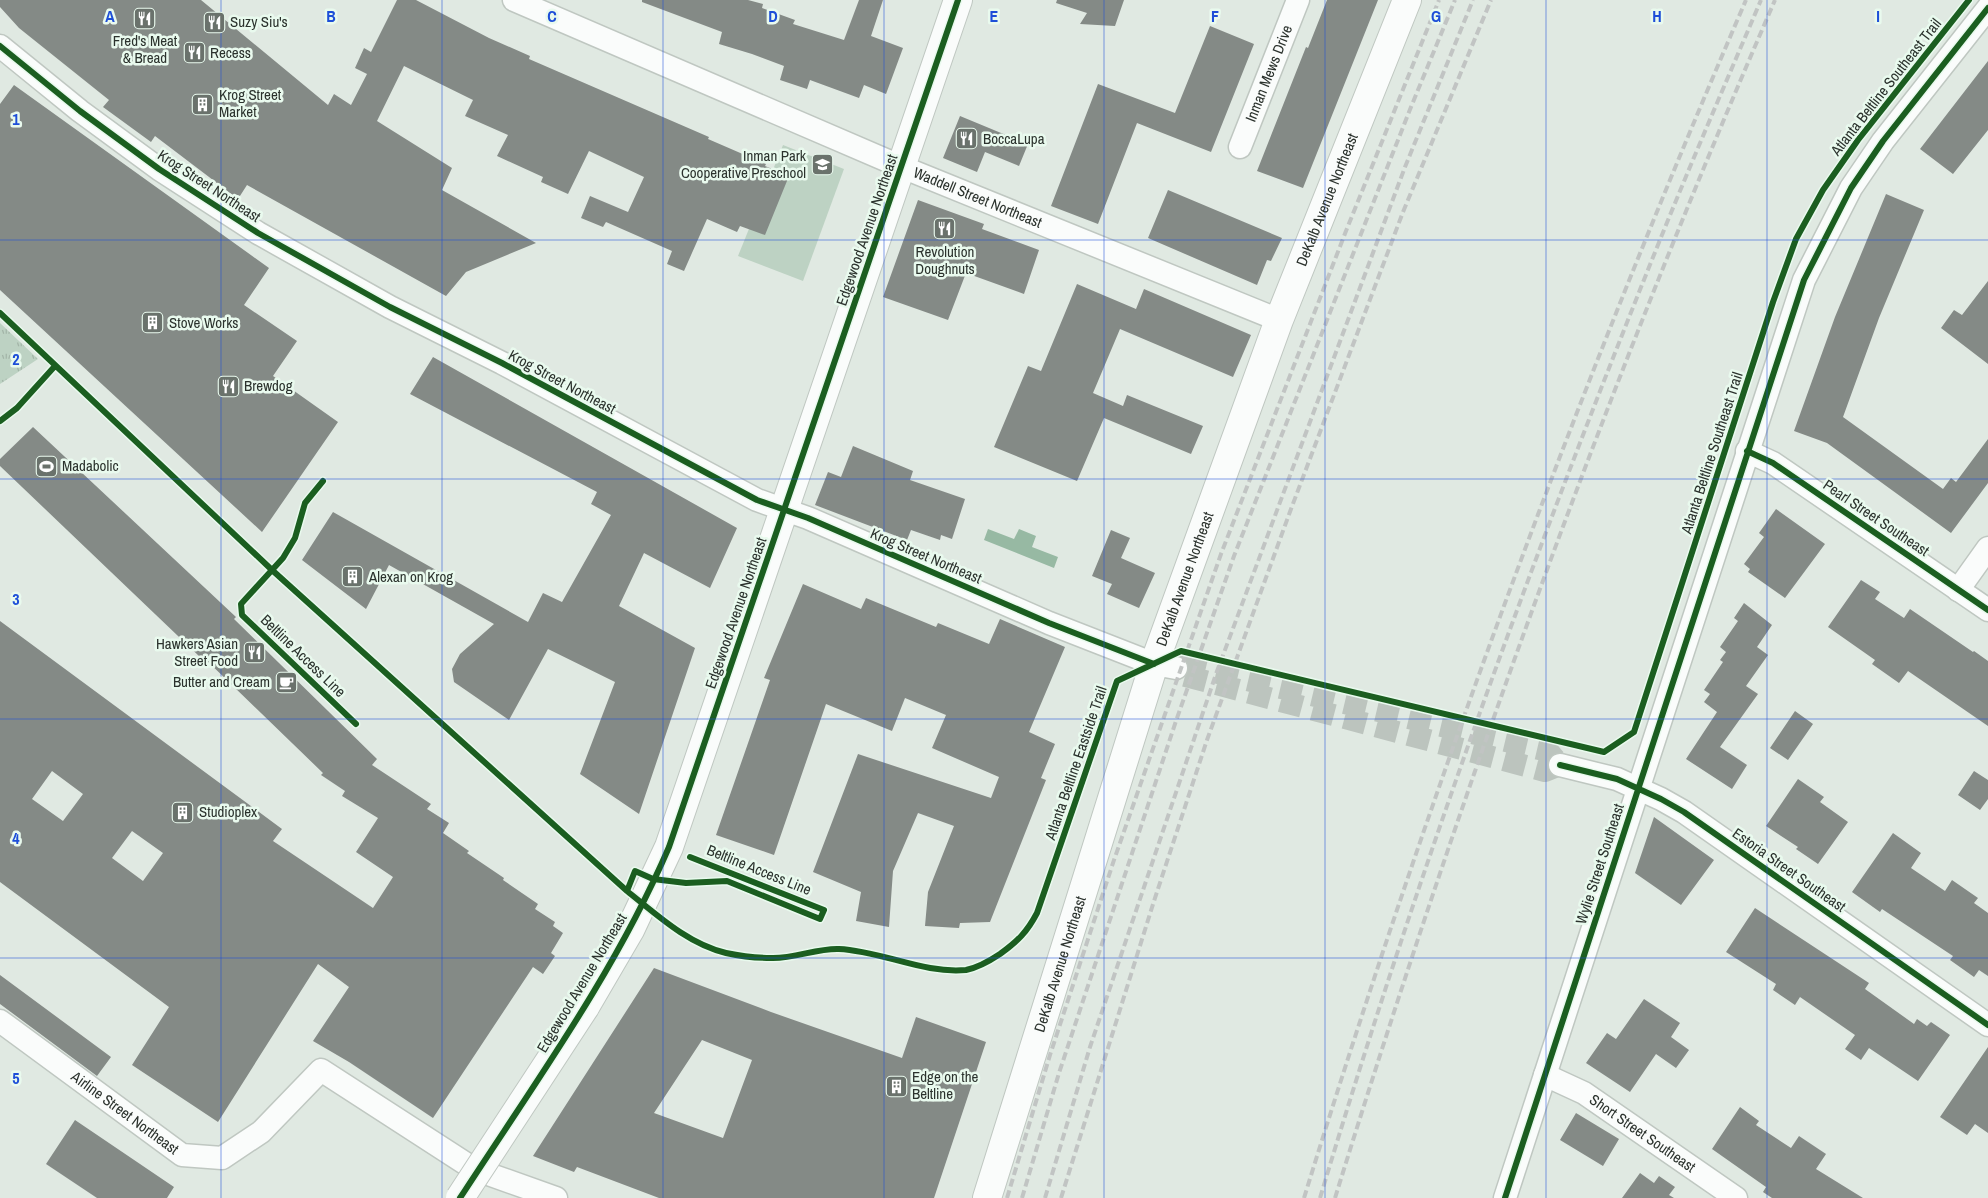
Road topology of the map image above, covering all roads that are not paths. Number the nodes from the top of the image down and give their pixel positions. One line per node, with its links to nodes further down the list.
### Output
1 (514, 0): 8 (street, Waddell Street Northeast)
2 (958, 0): 8 (main road, Edgewood Avenue Northeast)
3 (1298, 0): 7 (street, Inman Mews Drive)
4 (1407, 0): 9 (main road, DeKalb Avenue Northeast)
5 (1988, 8): 10 (street, Wylie Street Southeast)
6 (0, 46): 11 (street, Krog Street Northeast)
7 (1240, 147)
8 (902, 167): 9 (street, Waddell Street Northeast); 11 (main road, Edgewood Avenue Northeast)
9 (1279, 320): 15 (main road, DeKalb Avenue Northeast)
10 (1748, 451): 13 (street, Pearl Street Southeast); 17 (street, Wylie Street Southeast)
11 (784, 510): 15 (street, Krog Street Northeast); 21 (main road, Edgewood Avenue Northeast, bridge)
12 (1988, 548): 13 (street)
13 (1958, 590): 14 (street, Pearl Street Southeast)
14 (1988, 610)
15 (1165, 666): 23 (main road, DeKalb Avenue Northeast)
16 (1560, 764): 17 (street, Estoria Street Southeast)
17 (1638, 788): 19 (street, Estoria Street Southeast); 20 (street, Wylie Street Southeast)
18 (0, 1022): 22 (street, Airline Street Northeast)
19 (1988, 1025)
20 (1544, 1075): 24 (street, Wylie Street Southeast); 25 (street, Short Street Southeast)
21 (460, 1198)
22 (556, 1198)
23 (987, 1198)
24 (1505, 1198)
25 (1736, 1198)

